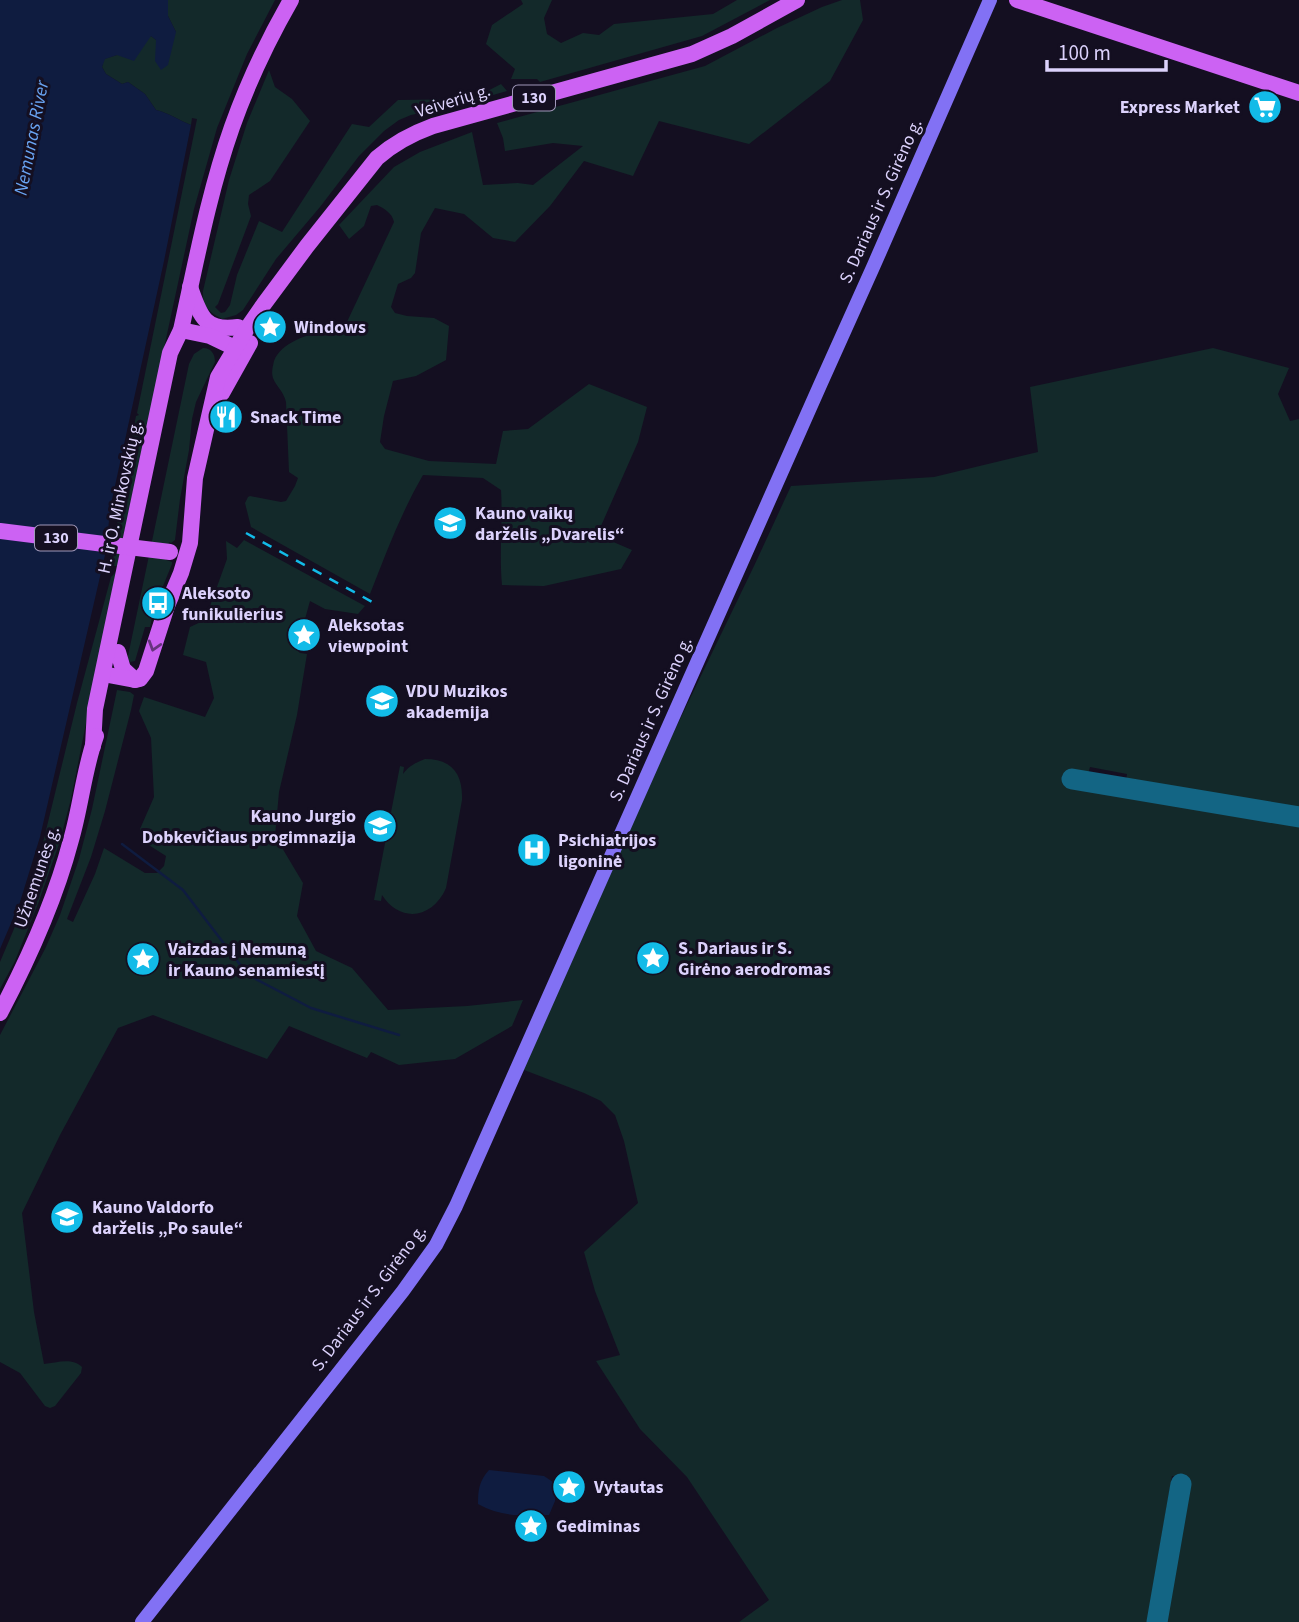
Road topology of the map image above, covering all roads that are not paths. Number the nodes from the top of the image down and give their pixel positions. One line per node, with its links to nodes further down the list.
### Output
1 (292, 0): 6 (main road, H. ir O. Minkovskių g.)
2 (797, 0): 7 (main road, Veiverių g. / 130)
3 (990, 0): 20 (street, S. Dariaus ir S. Girėno g.)
4 (1017, 0): 5 (main road)
5 (1299, 93)
6 (190, 287): 8 (main road); 9 (main road, H. ir O. Minkovskių g.)
7 (264, 304): 8 (main road); 10 (main road, Veiverių g. / 130); 12 (main road, Veiverių g. / 130)
8 (238, 327): 11 (main road)
9 (181, 330): 11 (main road); 16 (main road, H. ir O. Minkovskių g.); 17 (main road, H. ir O. Minkovskių g.)
10 (255, 332): 12 (main road); 13 (main road, Veiverių g. / 130)
11 (210, 336): 12 (main road)
12 (235, 348): 13 (main road, Veiverių g. / 130)
13 (212, 403): 15 (main road, Veiverių g. / 130)
14 (0, 531): 15 (main road, 130, bridge)
15 (178, 553): 18 (main road, Veiverių g., one-way to 18)
16 (118, 652): 17 (main road, H. ir O. Minkovskių g.); 18 (main road)
17 (108, 675): 18 (main road); 19 (main road, Užnemunės g.)
18 (135, 680)
19 (0, 1013)
20 (142, 1622)

